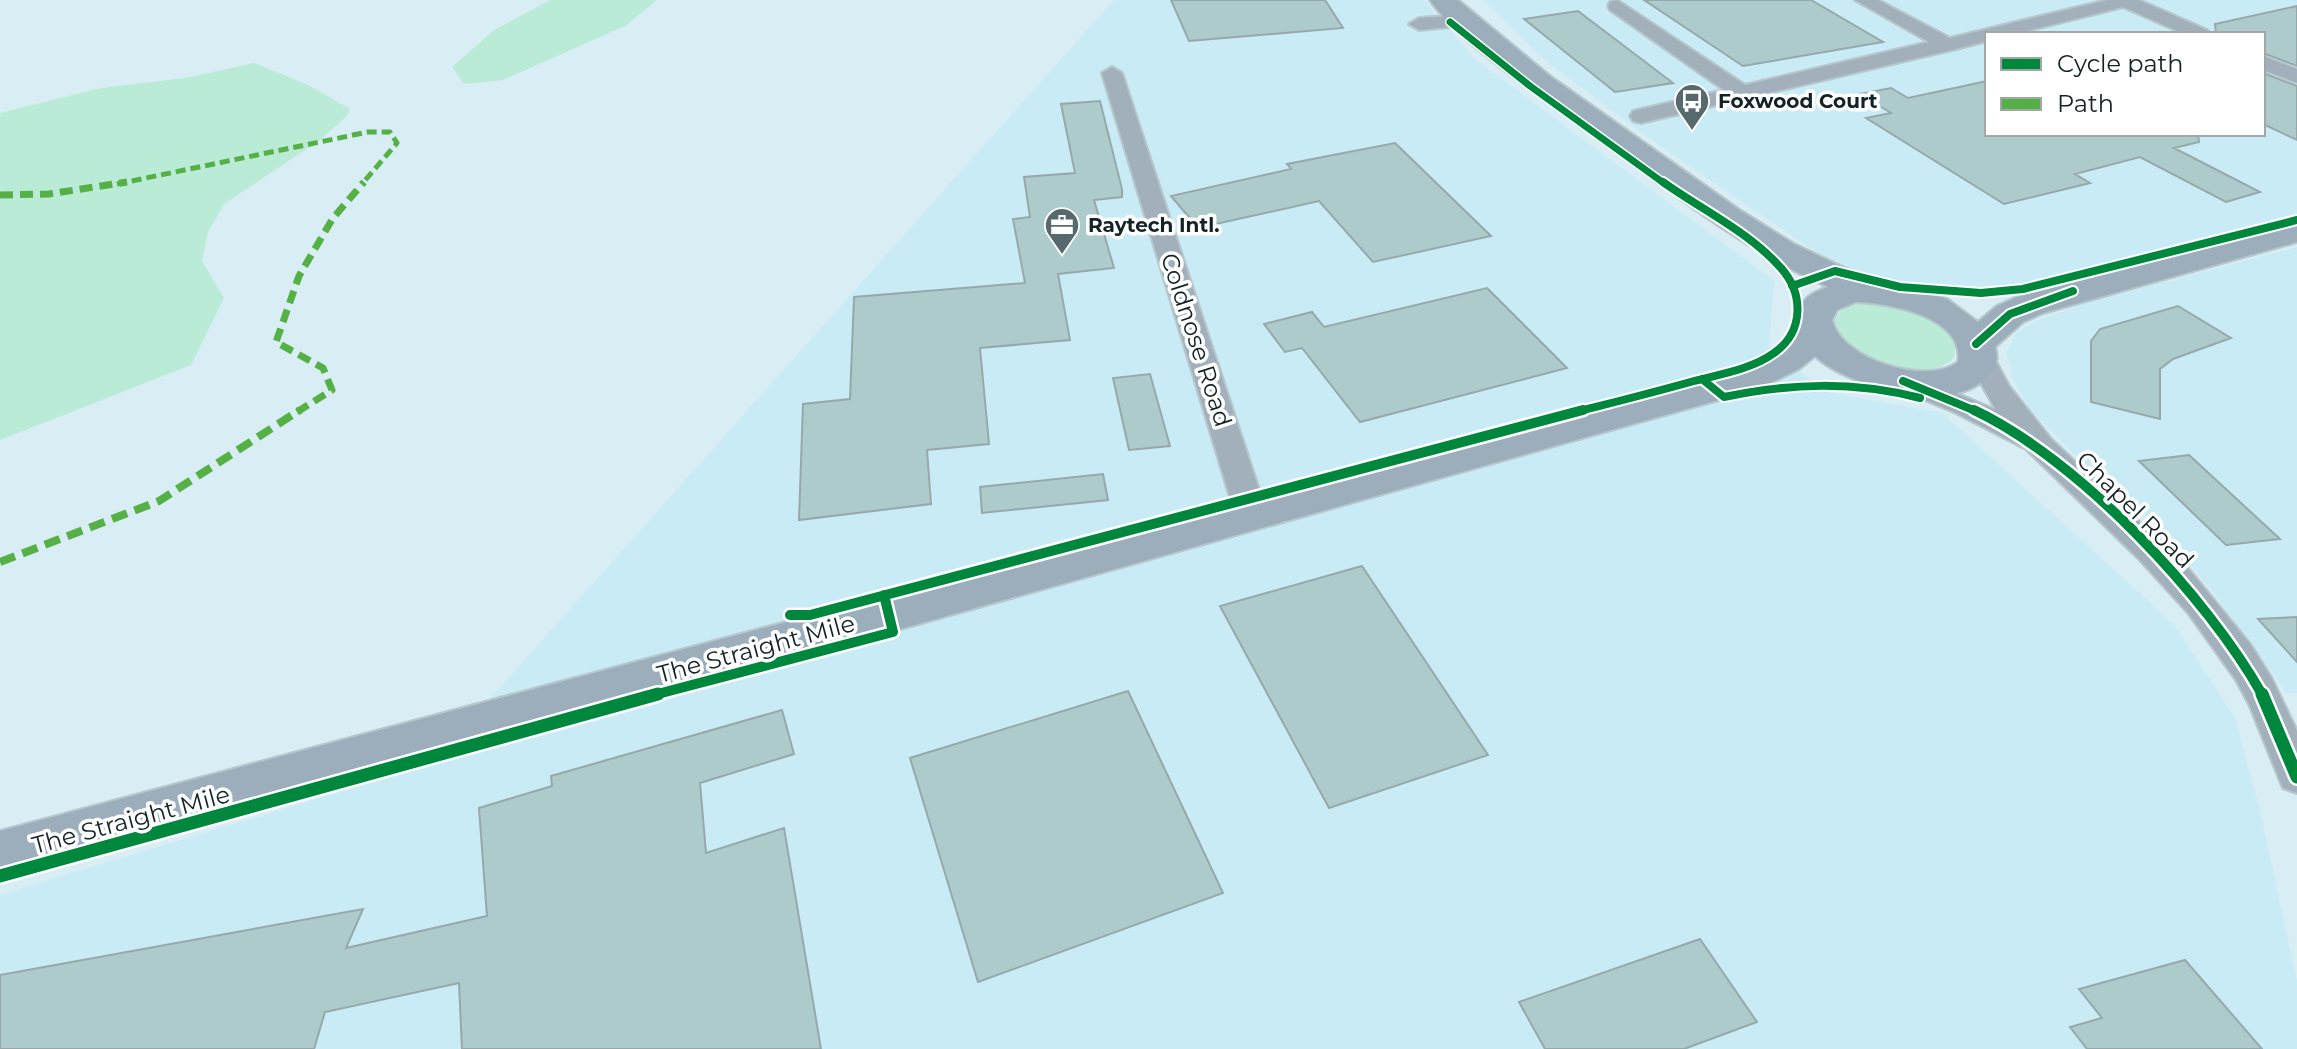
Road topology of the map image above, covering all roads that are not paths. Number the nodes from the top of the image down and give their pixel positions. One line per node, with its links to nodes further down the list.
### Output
1 (1864, 0): 9 (street)
2 (2127, 0): 6 (street); 7 (street)
3 (1617, 6): 13 (street)
4 (1454, 10): 5 (street); 16 (main road)
5 (1419, 24)
6 (2021, 31)
7 (2196, 32)
8 (1985, 35): 9 (street)
9 (1949, 45): 13 (street)
10 (2265, 63): 12 (street)
11 (1112, 73): 25 (street, Coldnose Road)
12 (2297, 77)
13 (1743, 94): 14 (street)
14 (1641, 116)
15 (2297, 232): 18 (main road)
16 (1770, 246): 17 (main road); 20 (main road)
17 (1874, 291): 19 (main road); 20 (main road)
18 (2056, 296): 19 (main road); 21 (main road)
19 (1912, 298): 21 (main road)
20 (1815, 317): 22 (main road, The Straight Mile); 23 (main road)
21 (1978, 350): 23 (main road, The Straight Mile); 24 (street, Chapel Road)
22 (1744, 380): 23 (main road, The Straight Mile); 25 (main road, The Straight Mile)
23 (1898, 380): 24 (street, Chapel Road)
24 (2051, 456): 26 (street, Chapel Road)
25 (1251, 514): 27 (main road, The Straight Mile)
26 (2297, 777)
27 (0, 856)

